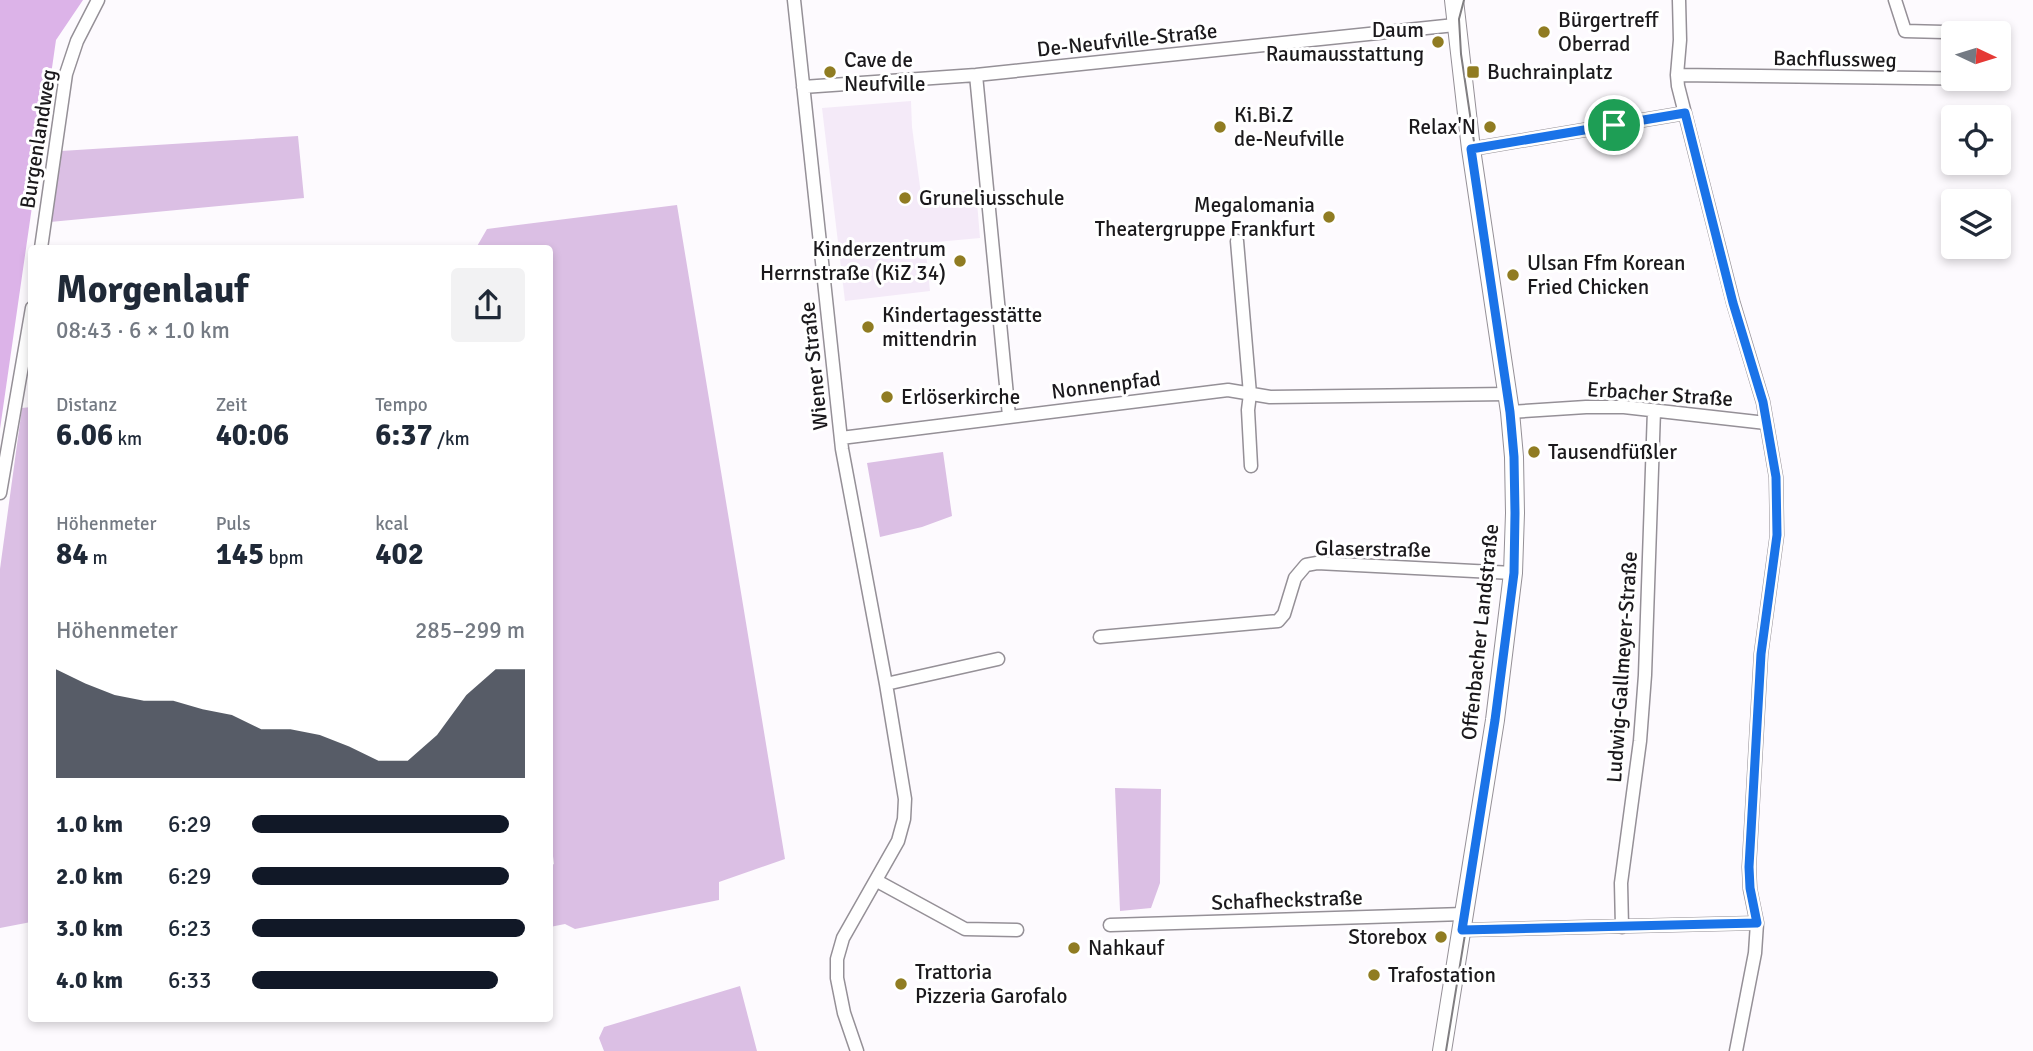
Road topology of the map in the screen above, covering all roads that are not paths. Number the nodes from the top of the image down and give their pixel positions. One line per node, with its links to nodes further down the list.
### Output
1 (98, 0): 14 (street, Burgenlandweg)
2 (794, 0): 10 (street, Wiener Straße)
3 (1679, 0): 8 (street)
4 (1895, 0): 6 (street)
5 (1454, 11): 7 (street, De-Neufville-Straße); 12 (main road, Offenbacher Landstraße)
6 (1941, 32)
7 (976, 75): 10 (street, De-Neufville-Straße); 19 (street)
8 (1677, 75): 9 (street, Bachflussweg); 11 (street)
9 (1941, 78)
10 (803, 86): 21 (street, Wiener Straße)
11 (1685, 113): 12 (street); 20 (street)
12 (1471, 149): 17 (main road, Offenbacher Landstraße)
13 (1237, 241): 16 (street)
14 (41, 245)
15 (28, 331): 23 (street)
16 (1250, 394): 17 (street, Nonnenpfad); 19 (street, Nonnenpfad); 22 (street)
17 (1509, 403): 18 (street, Erbacher Straße); 24 (main road, Offenbacher Landstraße)
18 (1654, 410): 20 (street, Erbacher Straße); 32 (street, Ludwig-Gallmeyer-Straße)
19 (1009, 416): 21 (street, Nonnenpfad)
20 (1766, 423): 30 (street)
21 (841, 438): 27 (street, Wiener Straße)
22 (1251, 466)
23 (0, 493)
24 (1514, 573): 25 (street, Glaserstraße); 29 (main road, Offenbacher Landstraße)
25 (1100, 637)
26 (998, 659): 27 (street)
27 (886, 684): 28 (street, Wiener Straße)
28 (877, 881): 33 (street); 34 (street, Wiener Straße)
29 (1463, 922): 31 (street, Schafheckstraße); 32 (street, Schafheckstraße); 35 (main road, Offenbacher Landstraße)
30 (1757, 923): 32 (street, Schafheckstraße); 36 (street)
31 (1110, 925)
32 (1622, 927)
33 (1017, 930)
34 (857, 1051)
35 (1442, 1051)
36 (1736, 1051)

